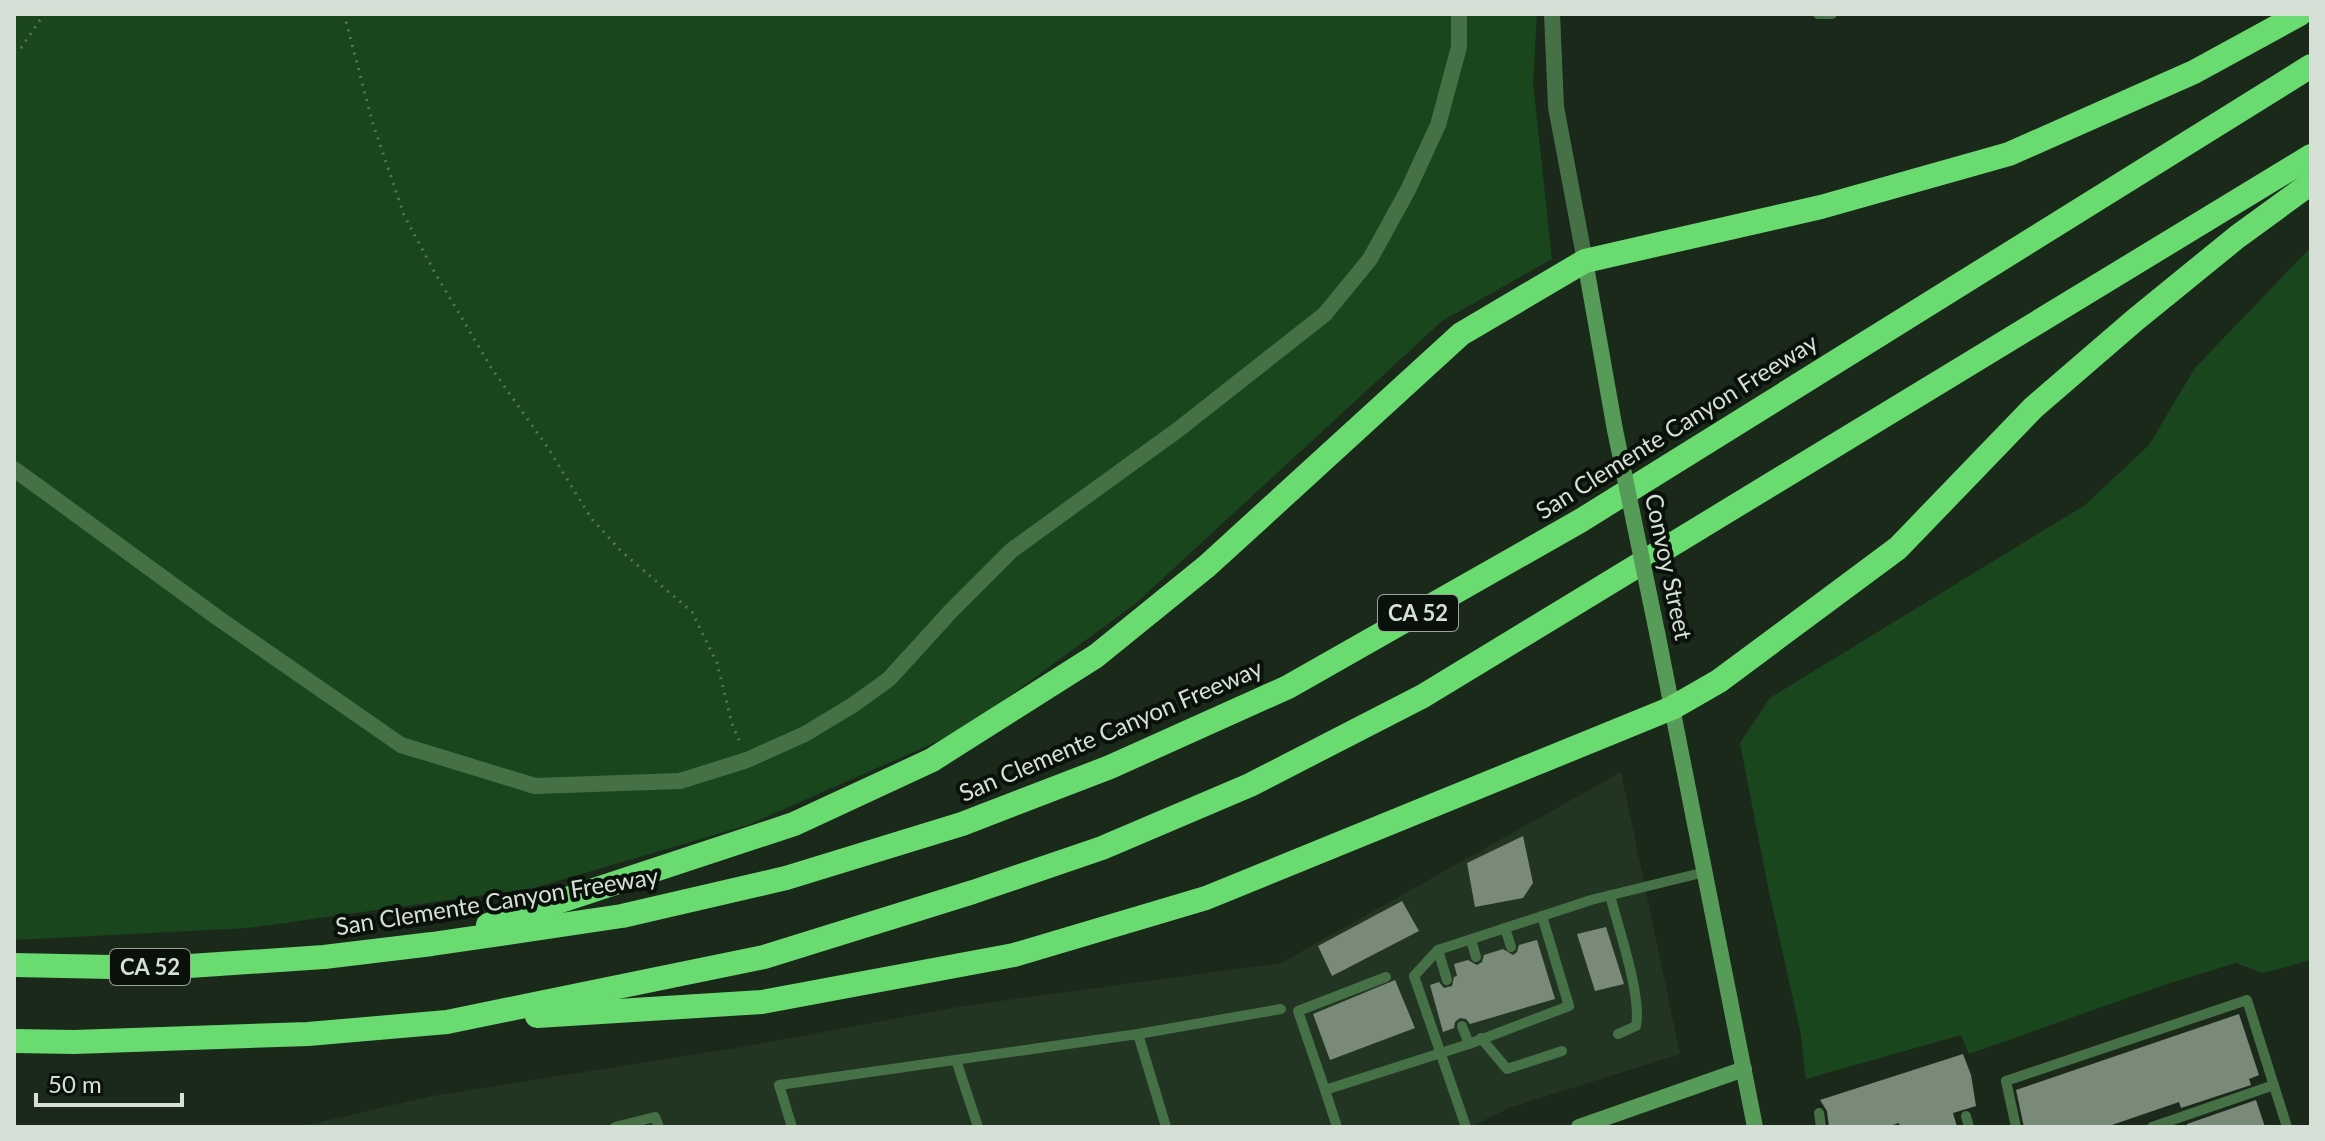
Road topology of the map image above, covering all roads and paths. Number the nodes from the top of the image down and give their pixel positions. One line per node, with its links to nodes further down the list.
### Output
1 (44, 14): 8 (path)
2 (344, 14): 15 (path)
3 (1459, 14): 15 (street)
4 (1552, 14): 12 (street, Convoy Street)
5 (1818, 14): 6 (lane)
6 (1832, 14)
7 (2300, 14): 12 (highway)
8 (14, 52)
9 (2311, 66): 21 (highway, San Clemente Canyon Freeway / CA 52)
10 (2311, 156): 32 (highway)
11 (2311, 183): 14 (highway)
12 (1585, 261): 14 (main road, Convoy Street, bridge); 21 (highway)
13 (14, 469): 15 (street)
14 (1672, 708): 16 (main road, Convoy Street); 32 (highway)
15 (747, 760)
16 (1705, 872): 17 (lane); 43 (main road, Convoy Street)
17 (1610, 895): 18 (lane); 36 (lane)
18 (1542, 916): 19 (lane); 31 (lane)
19 (1505, 928): 20 (lane); 22 (lane)
20 (1471, 940): 23 (lane); 24 (lane)
21 (432, 944): 25 (highway, San Clemente Canyon Freeway / CA 52)
22 (1511, 947)
23 (1438, 950): 27 (lane); 40 (lane)
24 (1476, 957)
25 (14, 965)
26 (1386, 977): 45 (lane)
27 (1447, 980)
28 (1530, 1006): 31 (lane)
29 (1281, 1009): 35 (lane)
30 (1494, 1017): 34 (lane)
31 (1534, 1018): 34 (lane)
32 (447, 1022): 38 (highway)
33 (1462, 1026): 39 (lane)
34 (1499, 1030): 37 (lane)
35 (1138, 1034): 42 (lane); 52 (lane)
36 (1618, 1034)
37 (1481, 1038): 39 (lane); 41 (lane)
38 (14, 1041)
39 (1469, 1044): 40 (lane)
40 (1441, 1051): 45 (lane); 54 (lane)
41 (1562, 1051)
42 (956, 1060): 50 (lane); 51 (lane)
43 (1744, 1069): 55 (main road); 56 (main road, Convoy Street)
44 (2274, 1085): 47 (lane); 58 (lane); 60 (lane)
45 (1325, 1090): 53 (lane)
46 (1819, 1113): 57 (lane)
47 (2174, 1124): 59 (lane)
48 (615, 1127): 49 (lane)
49 (659, 1127)
50 (792, 1127)
51 (978, 1127)
52 (1166, 1127)
53 (1337, 1127)
54 (1466, 1127)
55 (1579, 1127)
56 (1755, 1127)
57 (1821, 1127)
58 (2016, 1127)
59 (2152, 1127)
60 (2287, 1127)

